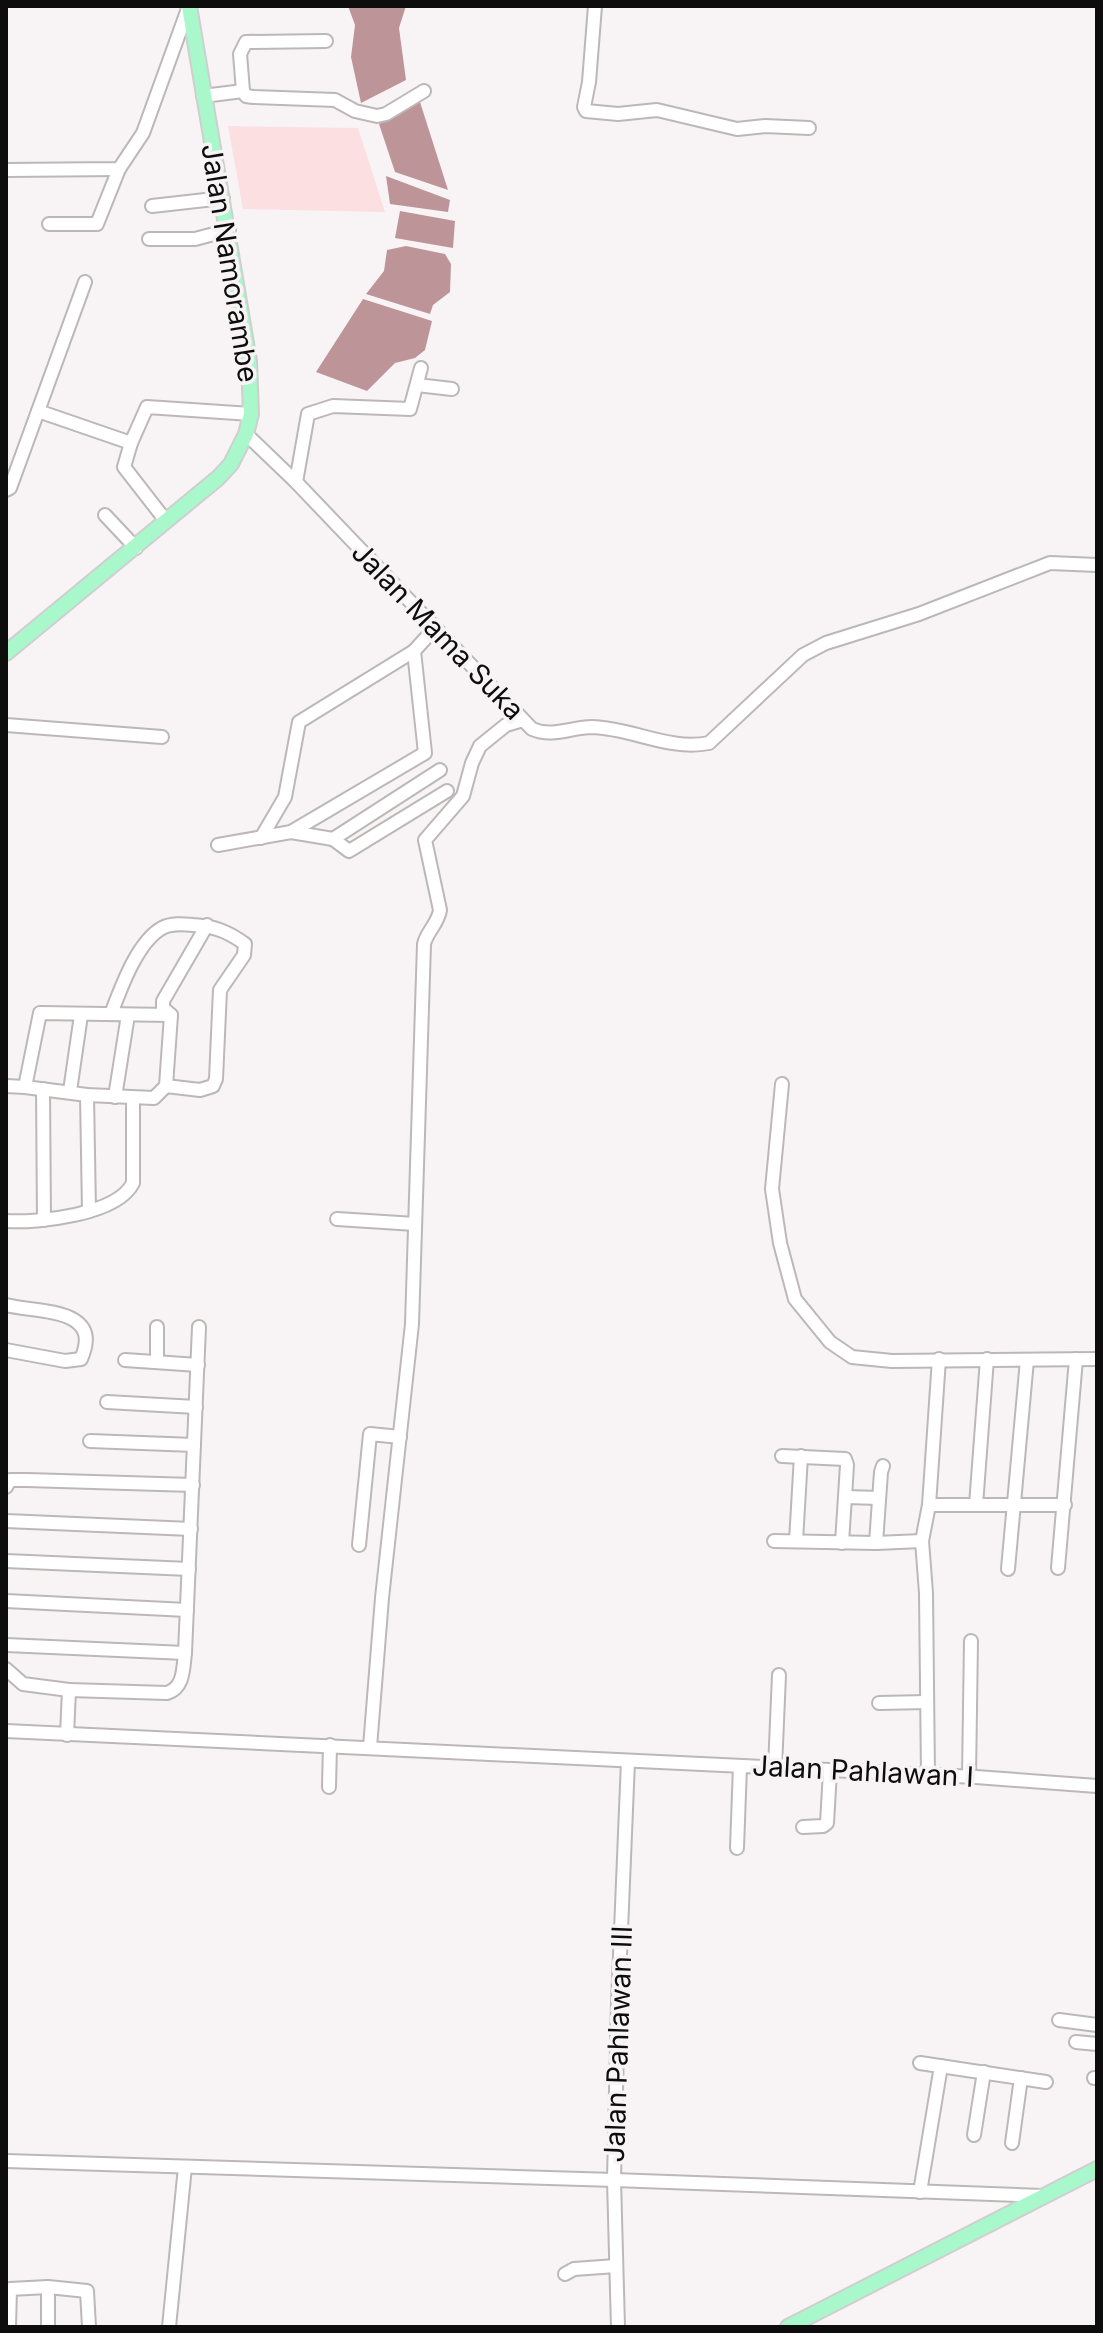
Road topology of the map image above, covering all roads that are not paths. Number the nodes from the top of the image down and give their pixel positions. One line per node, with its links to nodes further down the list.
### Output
1 (189, 6): 6 (main road, Jalan Namorambe); 8 (street)
2 (595, 6): 7 (street)
3 (326, 41): 4 (street)
4 (243, 91): 5 (street); 6 (street)
5 (424, 91)
6 (203, 96): 10 (main road, Jalan Namorambe)
7 (809, 128)
8 (119, 169): 9 (street); 12 (street)
9 (6, 170)
10 (223, 198): 11 (street); 13 (main road, Jalan Namorambe)
11 (152, 206)
12 (49, 224)
13 (229, 230): 14 (street); 20 (main road, Jalan Namorambe)
14 (149, 239)
15 (85, 282): 19 (street)
16 (421, 368): 17 (street)
17 (417, 385): 18 (street); 23 (street)
18 (452, 389)
19 (38, 411): 22 (street); 24 (street)
20 (251, 414): 21 (main road, Jalan Namorambe); 22 (street)
21 (246, 434): 23 (street, Jalan Mama Suka); 26 (main road, Jalan Namorambe)
22 (131, 443): 26 (street)
23 (296, 482): 29 (street, Jalan Mama Suka)
24 (6, 490)
25 (105, 515): 27 (street)
26 (166, 521): 27 (main road, Jalan Namorambe)
27 (136, 548): 31 (main road, Jalan Namorambe)
28 (1097, 565): 32 (street, Jalan Mama Suka)
29 (435, 628): 30 (street); 32 (street, Jalan Mama Suka)
30 (414, 651): 37 (street); 38 (street)
31 (6, 653)
32 (523, 720): 59 (street)
33 (6, 725): 34 (street)
34 (162, 737)
35 (440, 770): 39 (street)
36 (447, 791): 39 (street)
37 (291, 832): 38 (street); 39 (street)
38 (261, 838): 40 (street)
39 (333, 839)
40 (218, 845)
41 (207, 925): 42 (street); 45 (street); 48 (street)
42 (111, 1014): 43 (street); 44 (street)
43 (81, 1015): 49 (street); 51 (street)
44 (128, 1015): 45 (street); 53 (street)
45 (171, 1015): 48 (street)
46 (782, 1084): 64 (street)
47 (6, 1086): 49 (street)
48 (166, 1086): 54 (street)
49 (25, 1087): 50 (street)
50 (43, 1089): 51 (street); 57 (street)
51 (70, 1091): 52 (street)
52 (87, 1095): 53 (street); 55 (street)
53 (115, 1097): 54 (street)
54 (133, 1098): 55 (street)
55 (89, 1211): 57 (street)
56 (337, 1219): 59 (street)
57 (44, 1220): 58 (street)
58 (6, 1221)
59 (415, 1224): 74 (street)
60 (6, 1305): 63 (street)
61 (157, 1327): 70 (street)
62 (199, 1327): 71 (street)
63 (6, 1350)
64 (939, 1359): 65 (street); 85 (street)
65 (987, 1359): 69 (street); 86 (street)
66 (1076, 1359): 67 (street); 69 (street); 87 (street)
67 (1097, 1359)
68 (125, 1360): 70 (street)
69 (1027, 1360): 84 (street)
70 (157, 1362): 71 (street)
71 (198, 1365): 73 (street)
72 (107, 1402): 73 (street)
73 (196, 1407): 76 (street)
74 (400, 1437): 95 (street); 113 (street)
75 (90, 1441): 76 (street)
76 (194, 1445): 81 (street)
77 (782, 1456): 78 (street)
78 (801, 1456): 82 (street); 91 (street)
79 (883, 1466): 83 (street)
80 (7, 1481): 81 (street)
81 (193, 1485): 89 (street)
82 (846, 1497): 83 (street); 93 (street)
83 (879, 1498): 94 (street)
84 (1016, 1504): 86 (street); 87 (street); 99 (street)
85 (929, 1505): 86 (street); 92 (street)
86 (976, 1505)
87 (1065, 1505): 97 (street)
88 (6, 1521): 89 (street)
89 (191, 1529): 98 (street)
90 (774, 1541): 91 (street)
91 (796, 1541): 93 (street)
92 (922, 1541): 94 (street); 108 (street)
93 (842, 1543): 94 (street)
94 (876, 1543)
95 (359, 1545)
96 (6, 1561): 98 (street)
97 (1058, 1568)
98 (189, 1569): 101 (street)
99 (1008, 1569)
100 (6, 1601): 101 (street)
101 (187, 1610): 104 (street)
102 (971, 1641): 119 (street)
103 (6, 1645): 104 (street)
104 (185, 1653): 107 (street)
105 (6, 1669): 107 (street)
106 (779, 1675): 116 (street)
107 (69, 1690): 111 (street)
108 (927, 1702): 109 (street); 118 (street)
109 (879, 1703)
110 (6, 1731): 111 (street, Jalan Pahlawan I)
111 (67, 1735): 112 (street, Jalan Pahlawan I)
112 (330, 1745): 113 (street, Jalan Pahlawan I); 121 (street)
113 (370, 1747): 114 (street, Jalan Pahlawan I)
114 (628, 1761): 115 (street, Jalan Pahlawan I); 138 (street, Jalan Pahlawan III)
115 (740, 1766): 116 (street, Jalan Pahlawan I); 123 (street)
116 (775, 1768): 117 (street, Jalan Pahlawan I)
117 (830, 1771): 118 (street, Jalan Pahlawan I); 122 (street)
118 (928, 1776): 119 (street, Jalan Pahlawan I)
119 (969, 1776): 120 (street, Jalan Pahlawan I)
120 (1097, 1786)
121 (329, 1787)
122 (803, 1827)
123 (737, 1848)
124 (1059, 2020): 125 (street)
125 (1097, 2025)
126 (1076, 2042): 127 (street)
127 (1097, 2044)
128 (920, 2063): 129 (street)
129 (941, 2066): 130 (street); 139 (street)
130 (984, 2072): 131 (street); 133 (street)
131 (1021, 2078): 132 (street); 134 (street)
132 (1046, 2082)
133 (974, 2135)
134 (1012, 2143)
135 (6, 2161): 136 (street)
136 (185, 2167): 138 (street); 147 (street)
137 (1097, 2169): 140 (main road)
138 (614, 2180): 139 (street); 141 (street, Jalan Pahlawan III)
139 (920, 2192): 140 (street)
140 (1046, 2197): 149 (main road)
141 (616, 2266): 142 (street); 148 (street, Jalan Pahlawan III)
142 (565, 2274)
143 (48, 2287): 144 (street); 145 (street); 146 (street)
144 (9, 2327)
145 (48, 2327)
146 (89, 2327)
147 (169, 2327)
148 (618, 2327)
149 (788, 2327)

